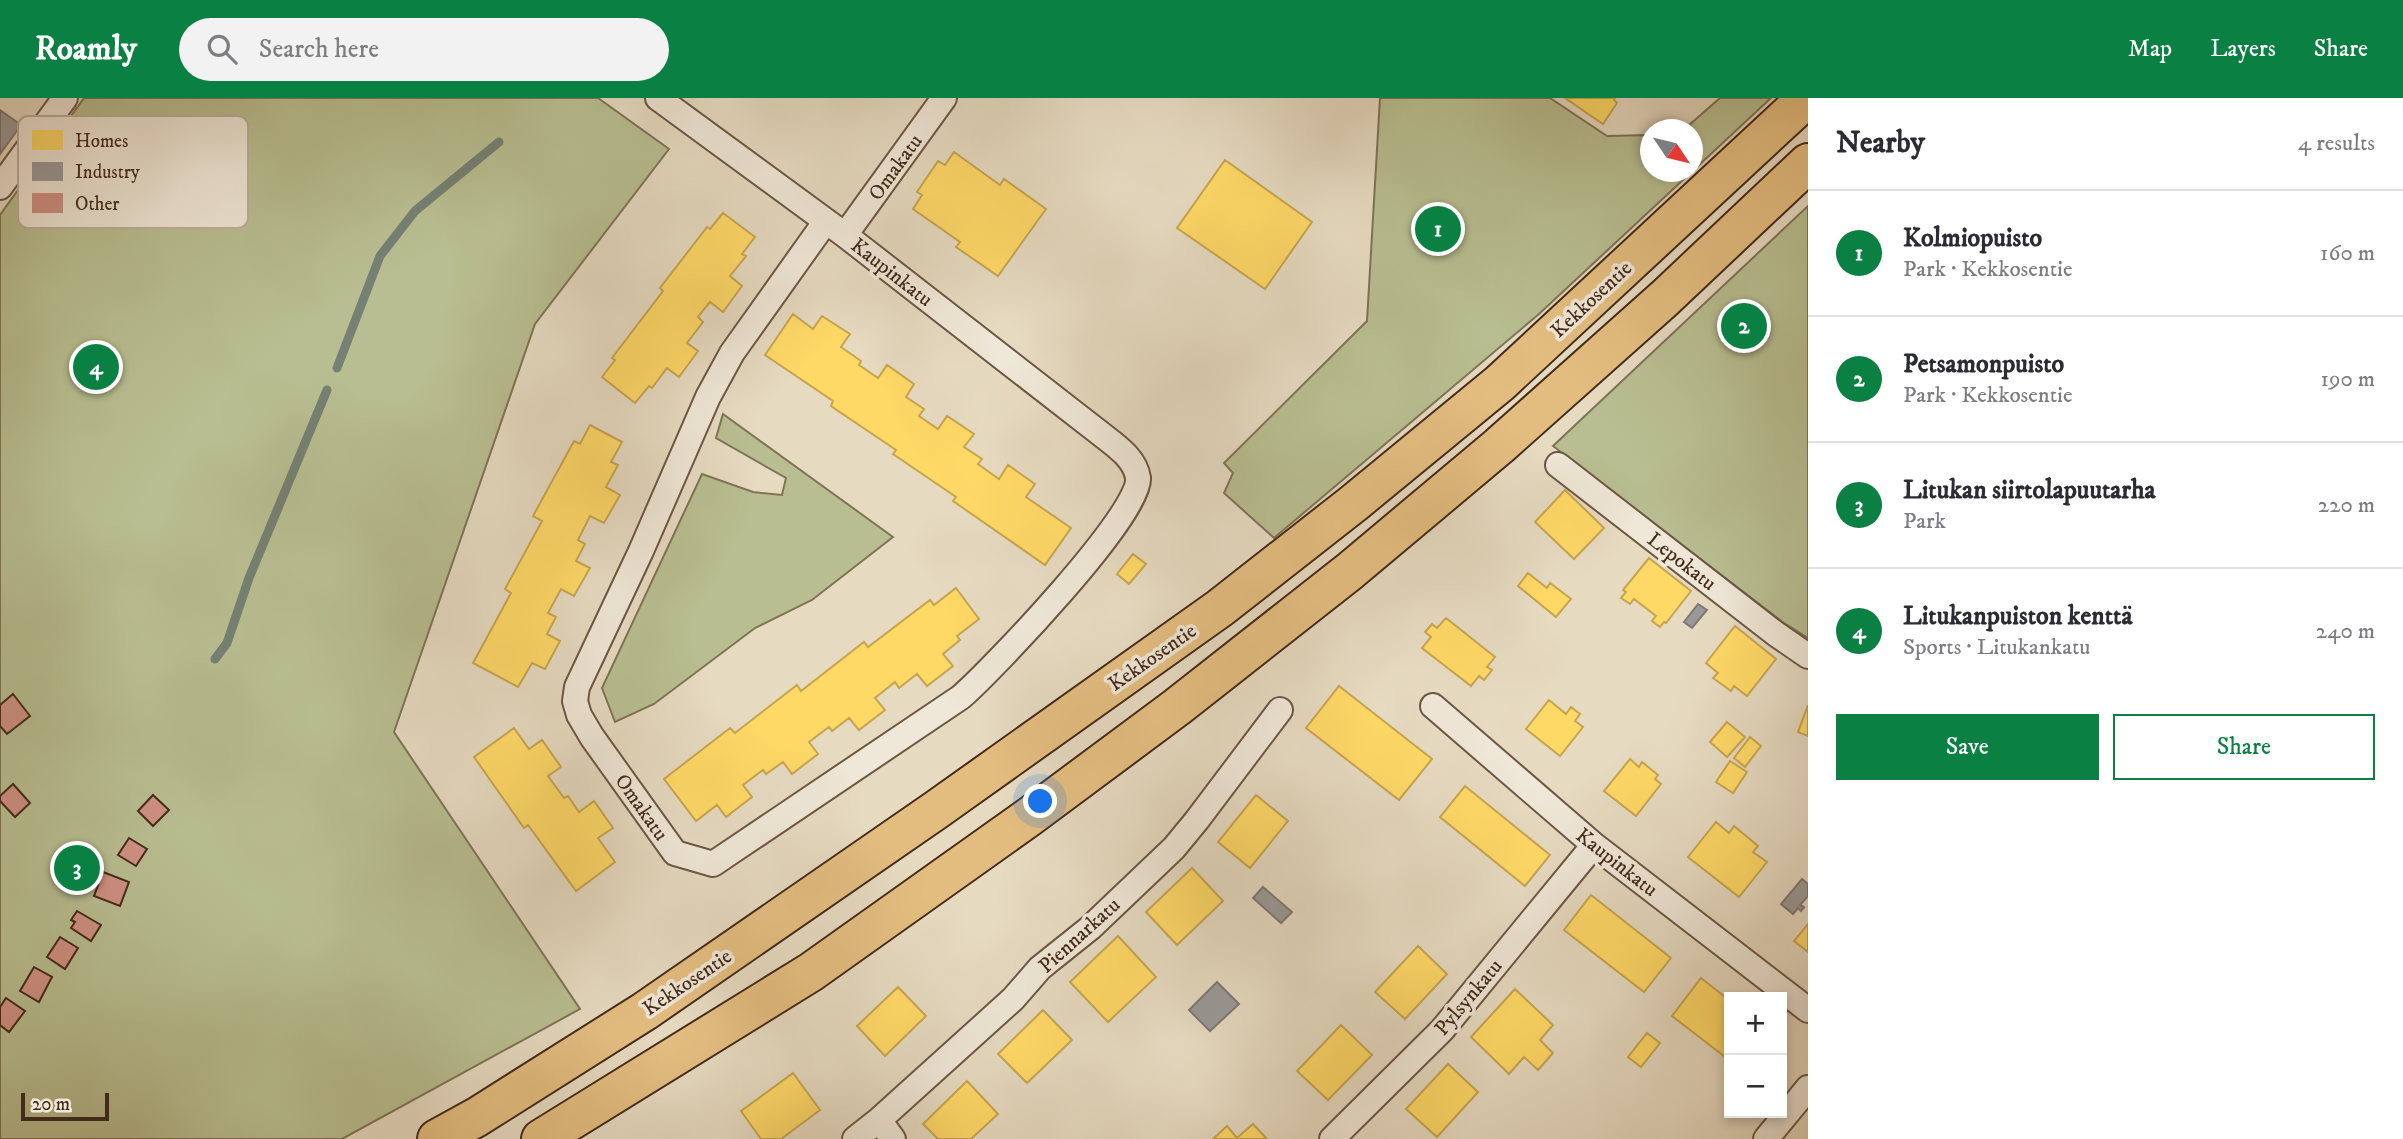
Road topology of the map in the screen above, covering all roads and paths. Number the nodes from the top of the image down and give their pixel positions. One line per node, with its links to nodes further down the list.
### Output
1 (65, 98): 5 (street)
2 (658, 98): 9 (street, Kaupinkatu)
3 (944, 98): 9 (street, Omakatu)
4 (1807, 98): 19 (highway, Kekkosentie)
5 (52, 116)
6 (18, 162): 8 (street)
7 (1808, 163): 20 (highway)
8 (0, 187)
9 (835, 228): 10 (street, Kaupinkatu); 10 (street, Omakatu)
10 (1123, 452)
11 (1558, 465): 12 (street, Lepokatu)
12 (1808, 656)
13 (1433, 706): 15 (street, Kaupinkatu)
14 (1280, 710): 18 (street, Piennarkatu)
15 (1594, 845): 16 (street, Kaupinkatu); 22 (street, Pylsynkatu)
16 (1808, 1010)
17 (1808, 1088): 23 (street)
18 (886, 1130): 21 (street, Piennarkatu)
19 (437, 1139)
20 (541, 1139)
21 (855, 1139)
22 (1332, 1139)
23 (1766, 1139)

